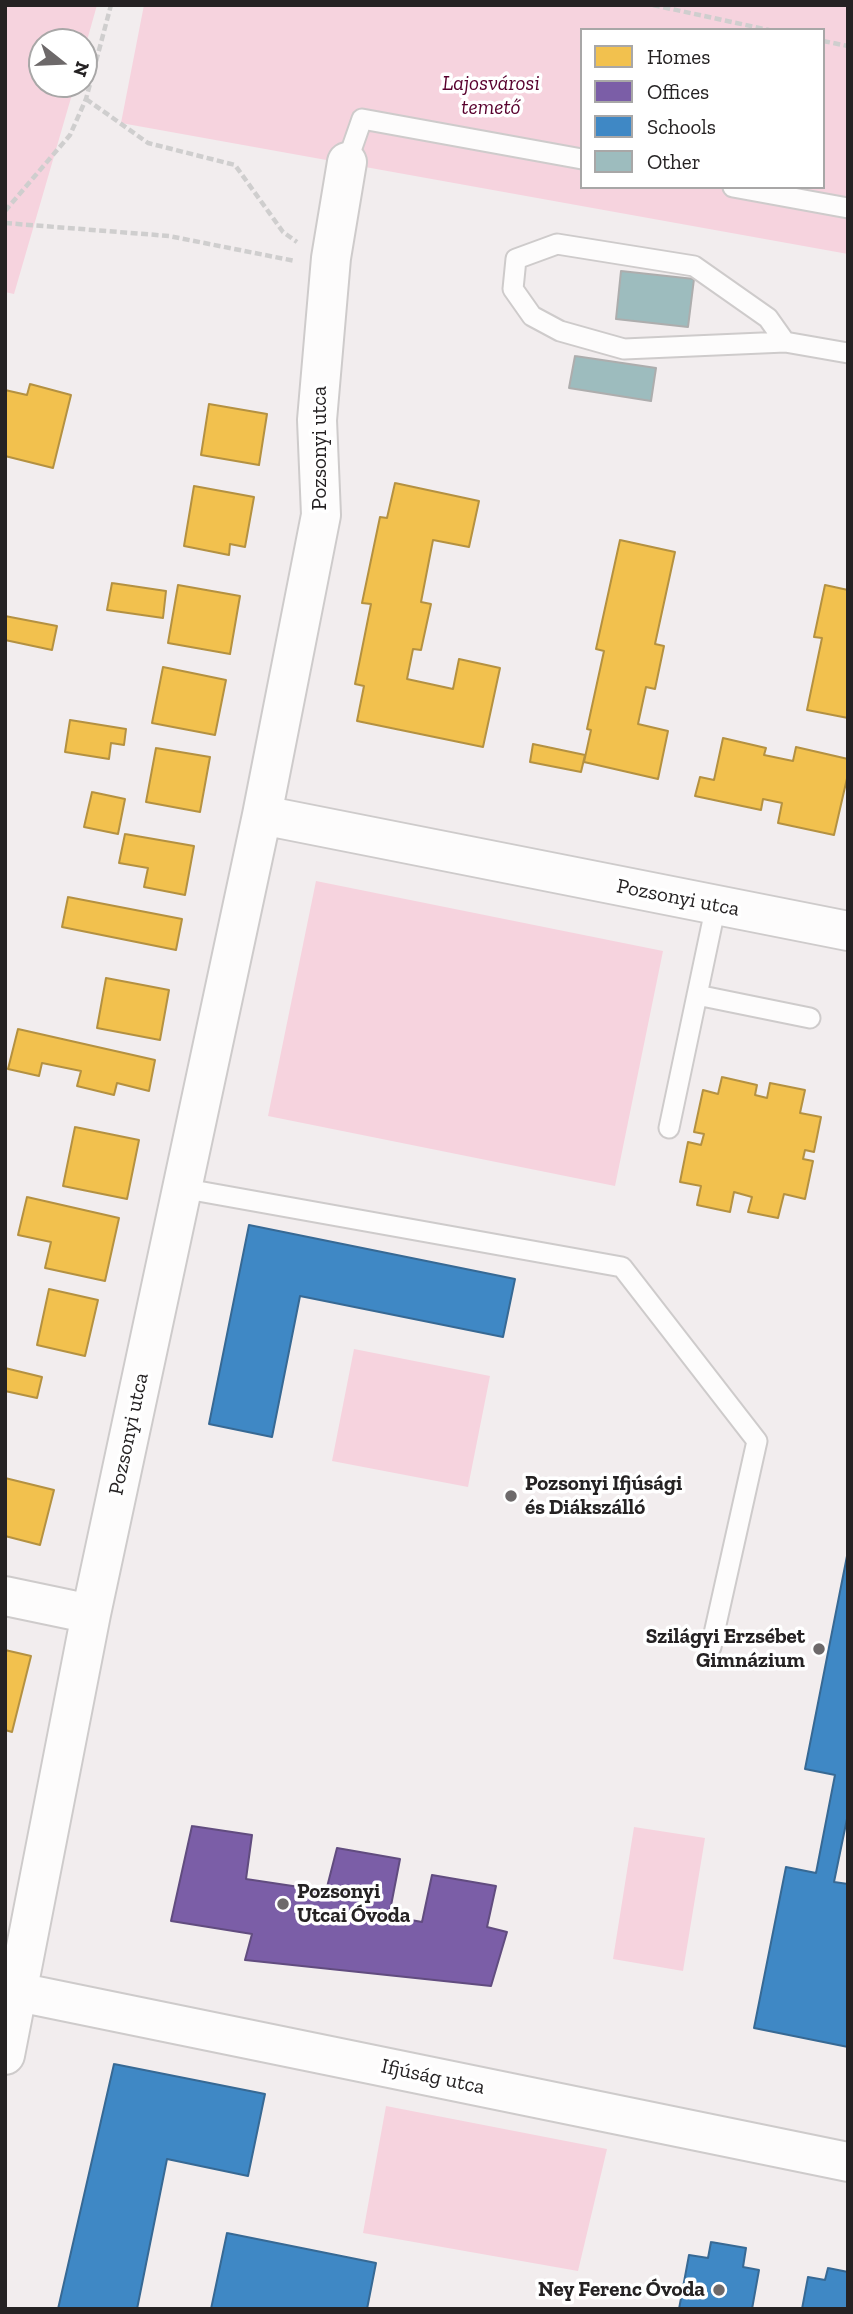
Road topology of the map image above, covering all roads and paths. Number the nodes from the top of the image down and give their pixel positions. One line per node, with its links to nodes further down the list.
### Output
1 (111, 5): 6 (path)
2 (653, 5): 3 (path)
3 (760, 28)
4 (825, 41): 5 (path)
5 (848, 46)
6 (86, 99): 11 (path); 13 (path)
7 (580, 159): 8 (lane)
8 (347, 162): 13 (street, Pozsonyi utca)
9 (744, 189): 10 (lane)
10 (848, 208)
11 (5, 211)
12 (5, 223): 13 (path)
13 (330, 268): 16 (street, Pozsonyi utca)
14 (785, 342): 14 (lane); 15 (lane)
15 (848, 353)
16 (262, 815): 17 (street, Pozsonyi utca); 22 (street, Pozsonyi utca)
17 (716, 905): 18 (street, Pozsonyi utca); 19 (lane)
18 (848, 931)
19 (696, 995): 20 (lane); 21 (lane)
20 (810, 1018)
21 (669, 1128)
22 (181, 1188): 24 (street, Pozsonyi utca); 25 (lane)
23 (5, 1595): 24 (street)
24 (91, 1614): 26 (street, Pozsonyi utca)
25 (711, 1647)
26 (18, 1992): 27 (street, Pozsonyi utca); 28 (street, Ifjúság utca)
27 (5, 2055)
28 (848, 2162)

